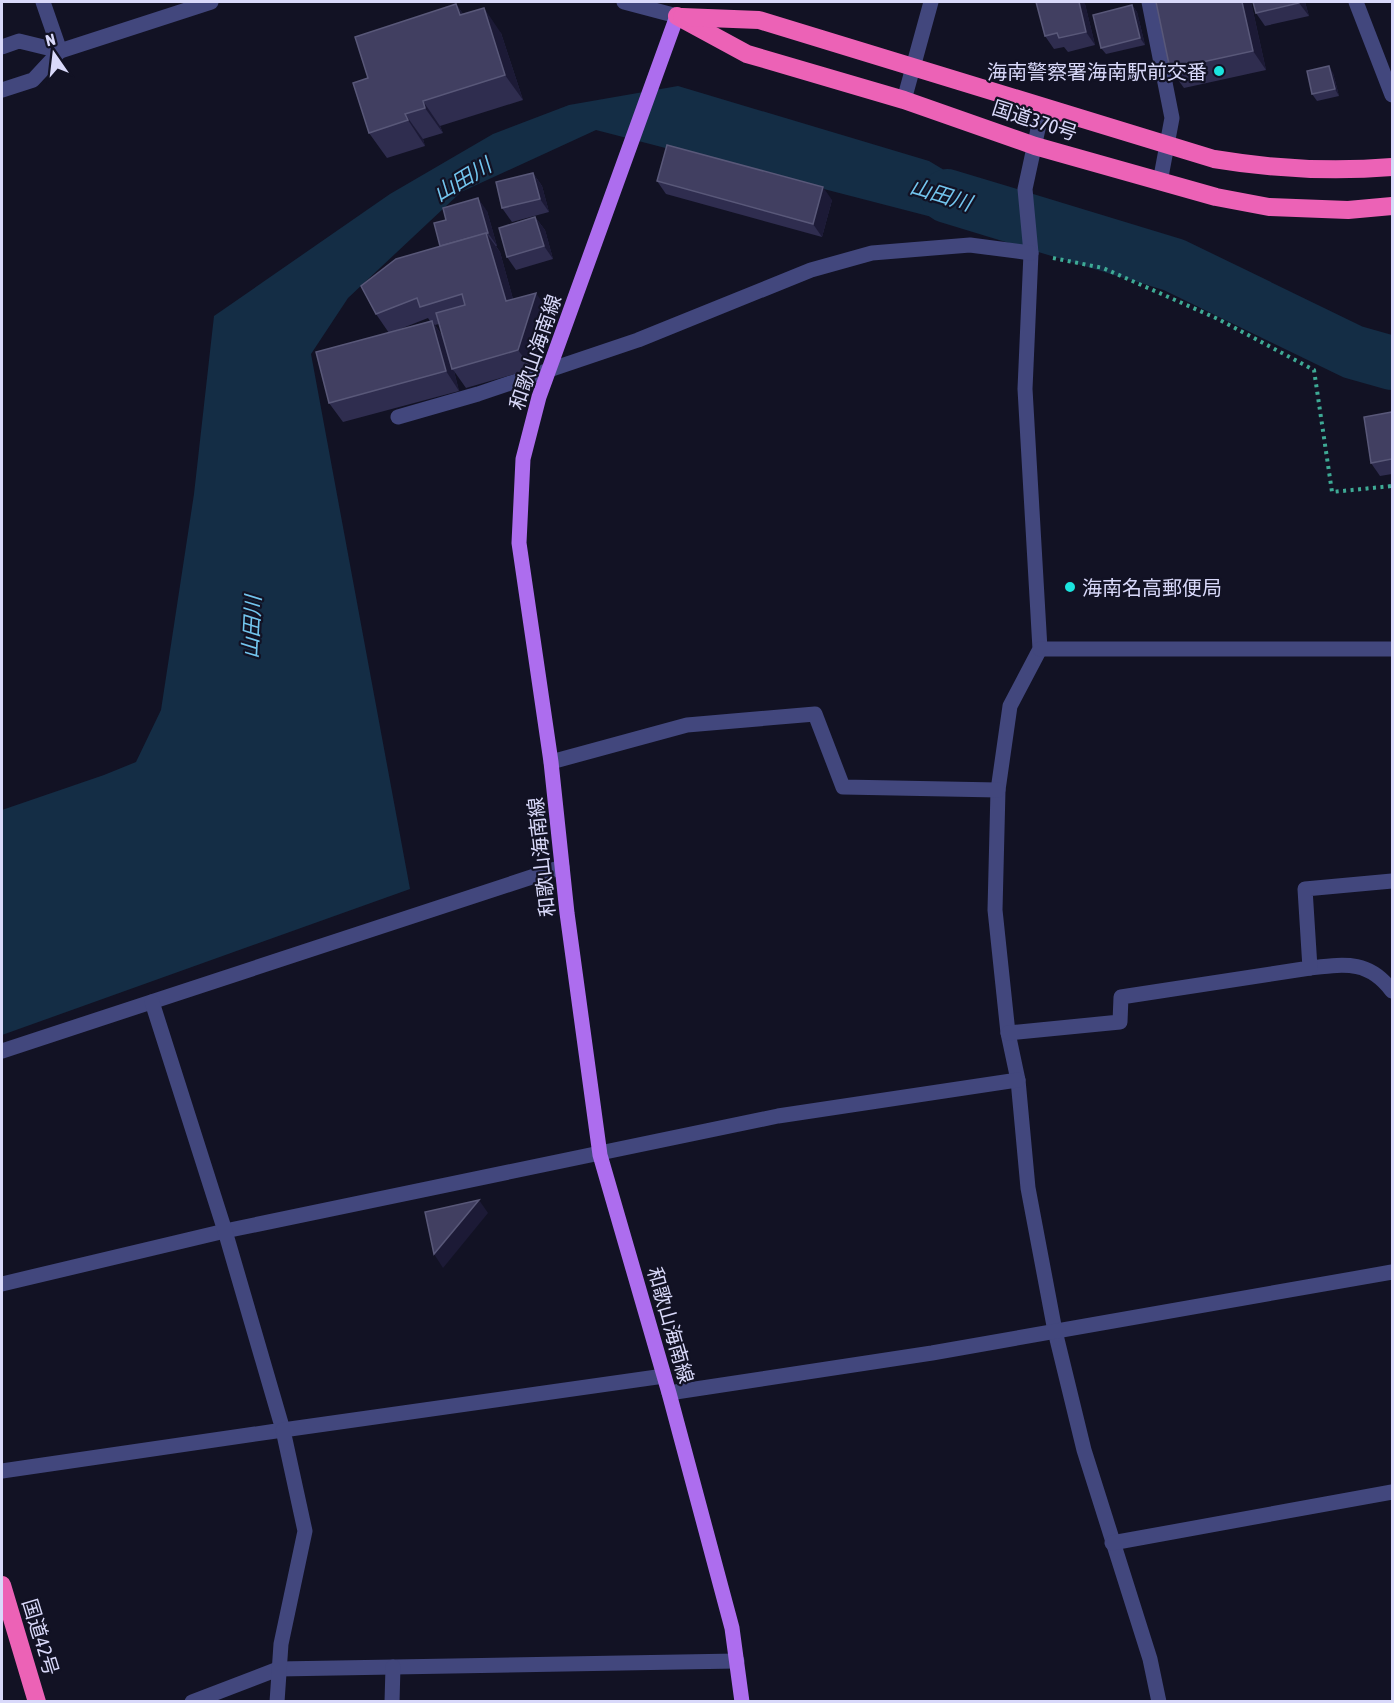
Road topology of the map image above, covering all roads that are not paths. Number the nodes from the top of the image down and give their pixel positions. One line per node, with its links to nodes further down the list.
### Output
1 (43, 2): 9 (street)
2 (211, 2): 9 (street)
3 (624, 2): 7 (street)
4 (931, 2): 10 (street)
5 (1149, 2): 16 (street)
6 (1356, 2): 12 (street)
7 (680, 9): 10 (highway, 国道370号); 13 (highway, 国道370号); 21 (main road, 和歌山海南線)
8 (2, 47): 9 (street)
9 (60, 51): 11 (street)
10 (912, 65): 13 (street); 14 (highway, 国道370号)
11 (2, 90)
12 (1392, 95)
13 (904, 100): 15 (highway, 国道370号)
14 (1043, 106): 15 (street); 16 (highway, 国道370号)
15 (1035, 146): 18 (highway, 国道370号); 20 (street)
16 (1167, 146): 17 (highway, 国道370号); 18 (street)
17 (1392, 167)
18 (1160, 182): 19 (highway, 国道370号)
19 (1392, 206)
20 (1030, 248): 21 (street); 24 (street)
21 (549, 370): 22 (street); 25 (main road, 和歌山海南線)
22 (398, 417)
23 (1392, 649): 24 (street)
24 (1040, 650): 26 (street)
25 (551, 762): 26 (street); 27 (main road, 和歌山海南線)
26 (998, 790): 32 (street)
27 (562, 867): 31 (street); 35 (main road, 和歌山海南線)
28 (1392, 881): 29 (street)
29 (1310, 968): 30 (street); 32 (street)
30 (1392, 991)
31 (152, 1002): 33 (street); 36 (street)
32 (1008, 1033): 34 (street)
33 (2, 1051)
34 (1018, 1080): 35 (street); 39 (street)
35 (600, 1155): 36 (street); 40 (main road, 和歌山海南線)
36 (225, 1230): 38 (street); 42 (street)
37 (1392, 1272): 39 (street)
38 (2, 1284)
39 (1054, 1331): 41 (street); 45 (street)
40 (664, 1376): 41 (main road, 和歌山海南線); 42 (street)
41 (669, 1393): 47 (main road, 和歌山海南線)
42 (284, 1430): 43 (street); 49 (street)
43 (2, 1471)
44 (1392, 1492): 45 (street)
45 (1112, 1544): 55 (street)
46 (2, 1585): 50 (highway, 国道42号)
47 (737, 1661): 48 (street); 54 (main road, 和歌山海南線)
48 (393, 1667): 49 (street); 53 (street)
49 (278, 1669): 51 (street); 52 (street)
50 (37, 1701)
51 (192, 1701)
52 (277, 1701)
53 (393, 1701)
54 (742, 1701)
55 (1159, 1701)

